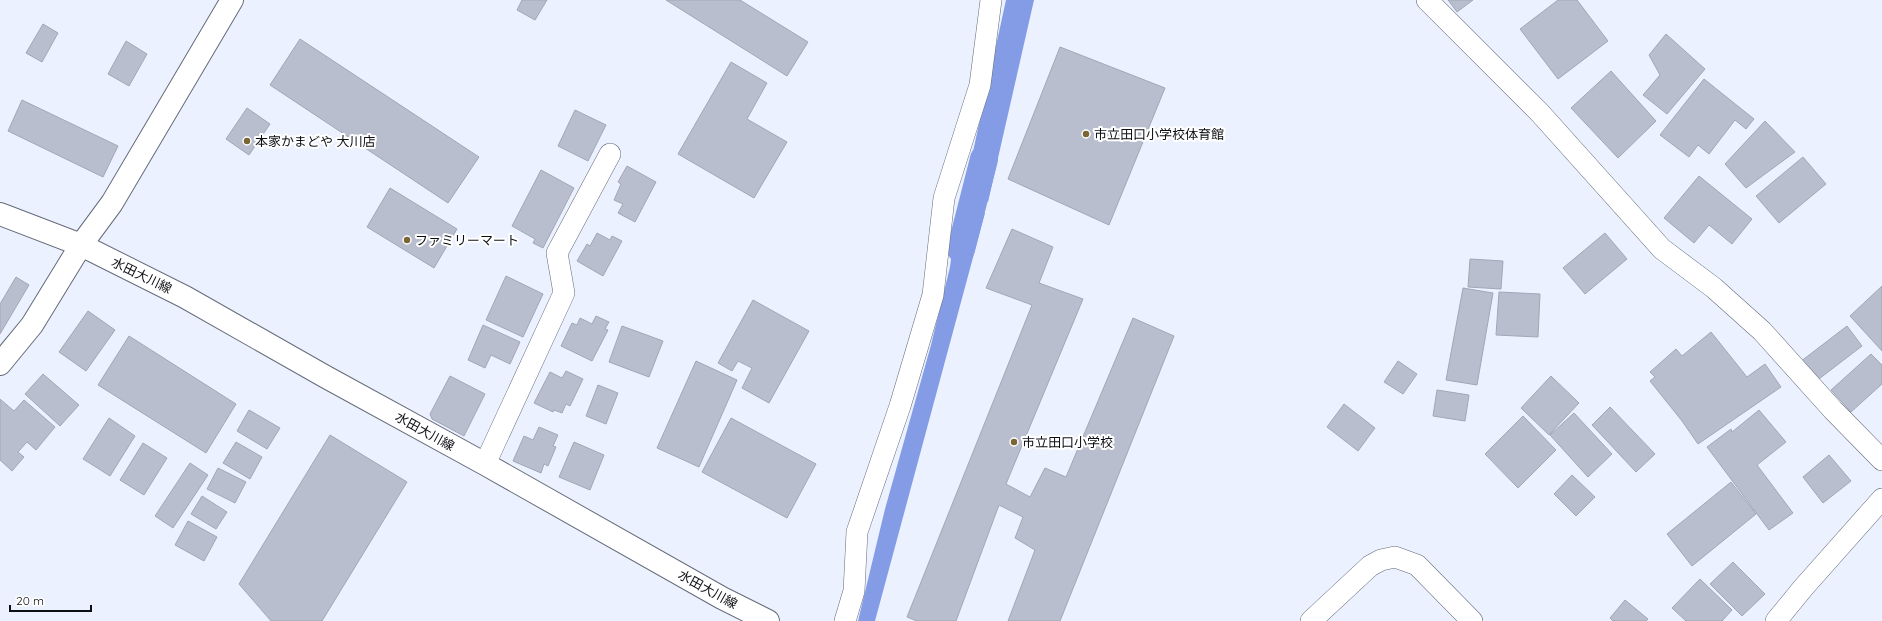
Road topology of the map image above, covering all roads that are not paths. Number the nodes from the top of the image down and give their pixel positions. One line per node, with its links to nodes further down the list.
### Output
1 (232, 0): 6 (main road)
2 (991, 0): 12 (street)
3 (1427, 0): 8 (street)
4 (610, 154): 9 (street)
5 (0, 214): 6 (main road, 水田大川線)
6 (81, 246): 7 (main road); 9 (main road, 水田大川線)
7 (0, 364)
8 (1882, 460)
9 (485, 464): 11 (main road, 水田大川線)
10 (1882, 499): 15 (street)
11 (768, 621)
12 (845, 621)
13 (1311, 621): 14 (street)
14 (1472, 621)
15 (1776, 621)

